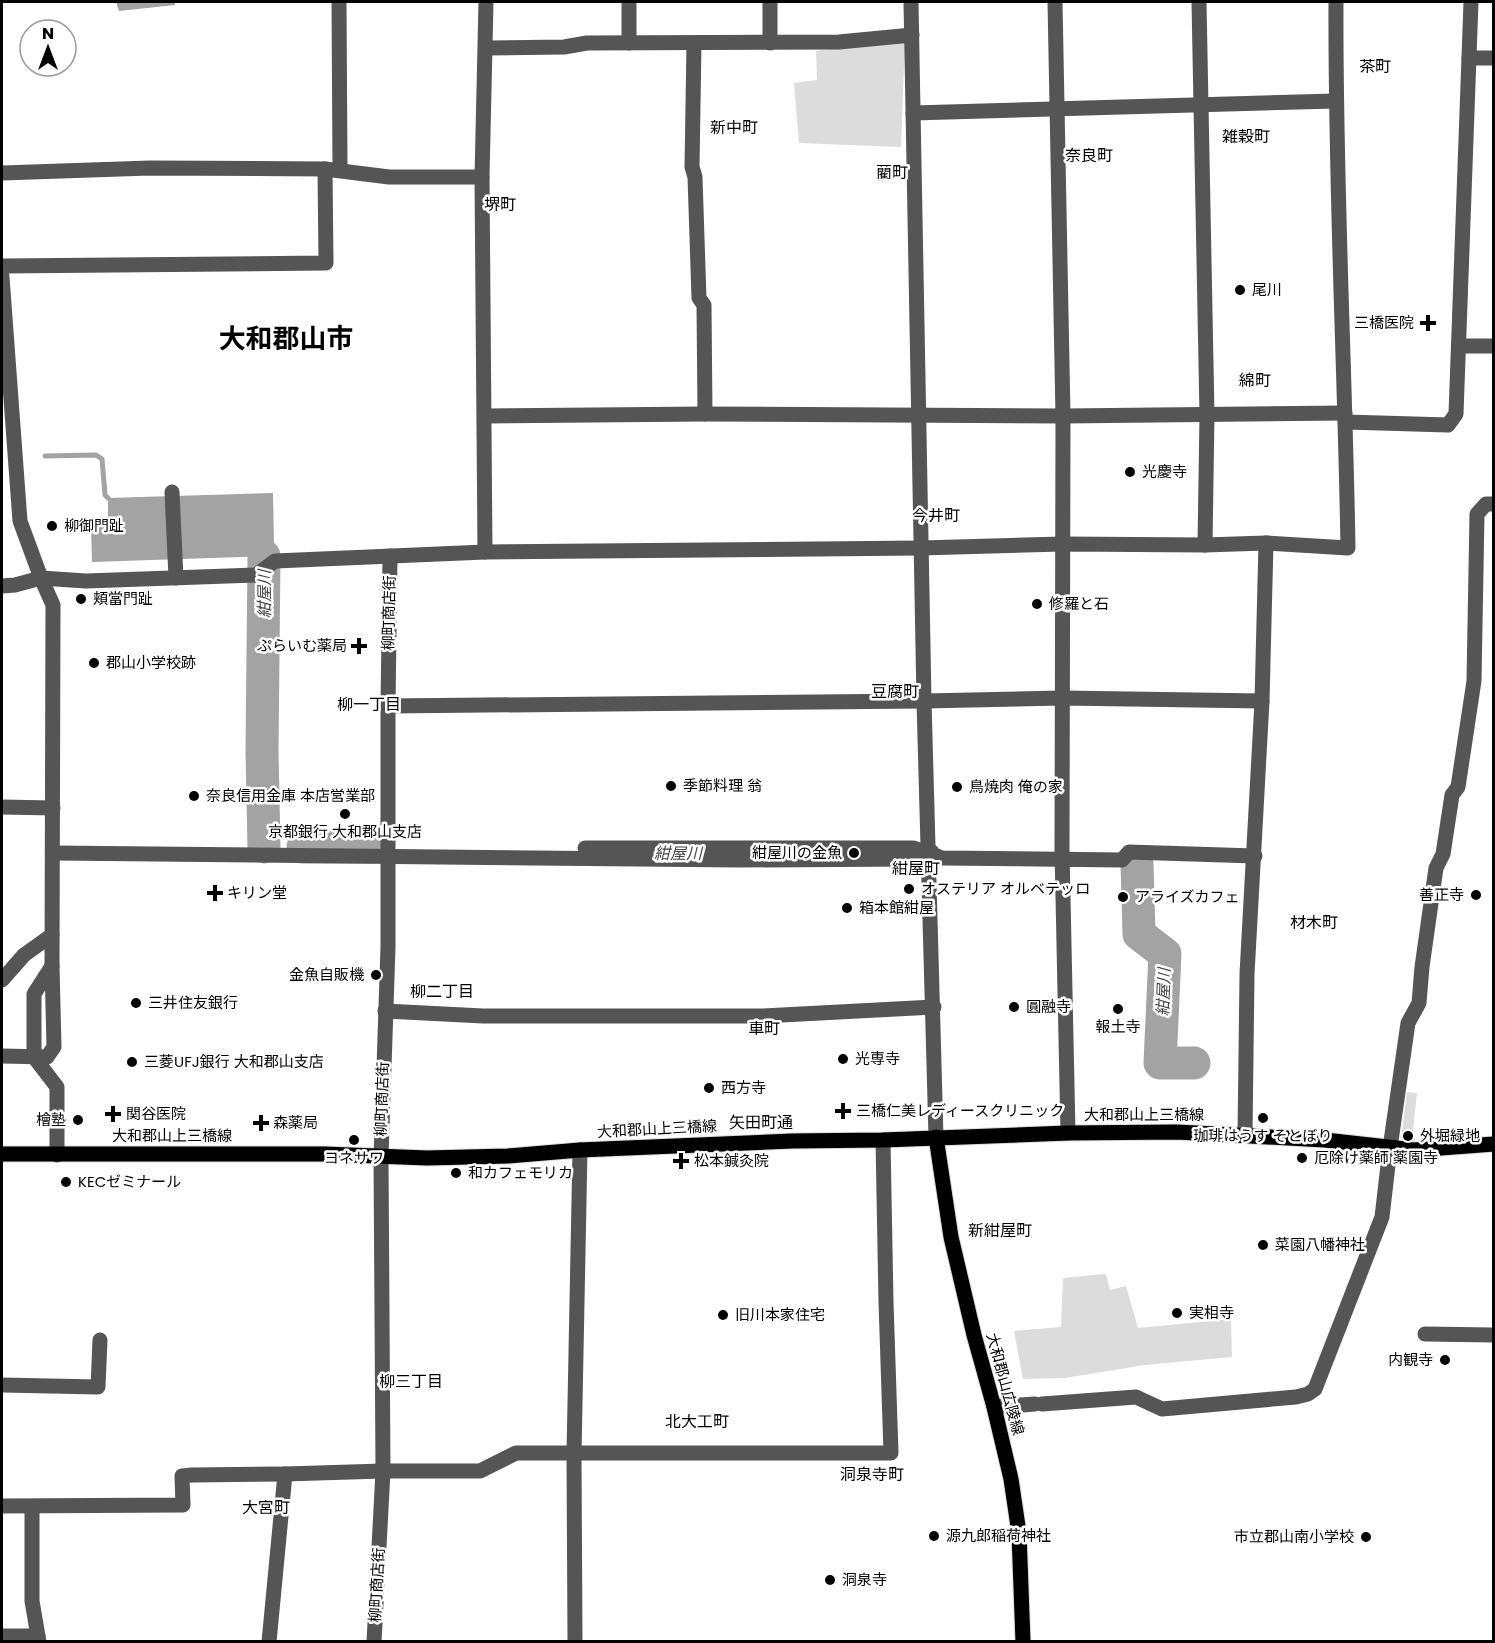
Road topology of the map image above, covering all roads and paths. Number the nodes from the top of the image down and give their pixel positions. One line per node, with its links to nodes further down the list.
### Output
1 (339, 2): 21 (street)
2 (486, 2): 14 (street)
3 (629, 2): 11 (street)
4 (770, 2): 13 (street)
5 (911, 2): 10 (street)
6 (1055, 2): 19 (street)
7 (1199, 2): 18 (street)
8 (1336, 2): 17 (street)
9 (1471, 2): 15 (street)
10 (912, 35): 13 (street); 20 (street)
11 (629, 43): 12 (street); 14 (street)
12 (694, 43): 13 (street); 28 (street)
13 (770, 43)
14 (486, 48): 23 (street)
15 (1469, 58): 16 (street); 26 (street)
16 (1494, 58)
17 (1335, 101): 18 (street); 33 (street)
18 (1201, 105): 19 (street); 30 (street)
19 (1057, 108): 20 (street); 32 (street)
20 (913, 113): 29 (street)
21 (332, 169): 22 (street); 23 (street); 24 (street)
22 (2, 173)
23 (482, 177): 31 (street)
24 (2, 266)
25 (2, 277): 42 (street)
26 (1460, 346): 27 (street); 33 (street)
27 (1494, 346)
28 (705, 414): 29 (street); 31 (street)
29 (919, 414): 32 (street); 39 (street)
30 (1207, 415): 32 (street); 33 (street); 38 (street)
31 (485, 416): 40 (street)
32 (1063, 416): 37 (street)
33 (1346, 418): 36 (street)
34 (172, 492): 43 (street)
35 (1494, 504): 67 (street)
36 (1266, 543): 38 (street); 47 (street)
37 (1063, 544): 38 (street); 39 (street); 45 (street)
38 (1205, 545)
39 (921, 548): 40 (street); 46 (street)
40 (485, 552): 41 (street)
41 (390, 556): 43 (street); 48 (street, 柳町商店街)
42 (41, 578): 43 (street); 44 (street); 50 (street)
43 (176, 578)
44 (2, 586)
45 (1062, 698): 46 (street); 47 (street); 53 (street)
46 (924, 701): 48 (street); 52 (street)
47 (1262, 701): 54 (street)
48 (387, 706): 55 (street, 柳町商店街)
49 (2, 807): 50 (street)
50 (53, 808): 51 (street)
51 (53, 853): 55 (street); 56 (street)
52 (929, 853): 53 (street); 55 (street); 58 (street)
53 (1062, 854): 54 (street); 62 (street)
54 (1255, 856): 63 (street)
55 (388, 857): 59 (street, 柳町商店街)
56 (52, 935): 57 (street); 61 (street)
57 (2, 980)
58 (934, 1007): 59 (street); 64 (street)
59 (385, 1011): 71 (street, 柳町商店街)
60 (2, 1056): 61 (street)
61 (34, 1057): 70 (street)
62 (1068, 1133): 63 (main road, 大和郡山上三橋線); 64 (main road, 大和郡山上三橋線)
63 (1245, 1136): 67 (main road, 大和郡山上三橋線)
64 (936, 1137): 65 (main road, 大和郡山上三橋線); 76 (main road, 大和郡山広陵線)
65 (883, 1140): 68 (main road, 大和郡山上三橋線); 77 (street)
66 (1494, 1144): 67 (main road, 大和郡山上三橋線)
67 (1390, 1148): 76 (street)
68 (580, 1150): 71 (main road, 大和郡山上三橋線); 77 (street)
69 (2, 1154): 70 (main road, 大和郡山上三橋線)
70 (57, 1155): 71 (main road, 大和郡山上三橋線)
71 (381, 1157): 78 (street, 柳町商店街)
72 (1425, 1334): 73 (street)
73 (1494, 1335)
74 (100, 1340): 75 (street)
75 (2, 1385)
76 (994, 1407): 87 (main road, 大和郡山広陵線)
77 (574, 1454): 78 (street); 86 (street)
78 (383, 1471): 79 (street); 85 (street, 柳町商店街)
79 (285, 1474): 81 (street); 84 (street)
80 (2, 1506): 81 (street)
81 (32, 1507): 83 (street)
82 (2, 1636): 83 (street)
83 (39, 1639)
84 (269, 1641)
85 (374, 1641)
86 (575, 1641)
87 (1023, 1641)

